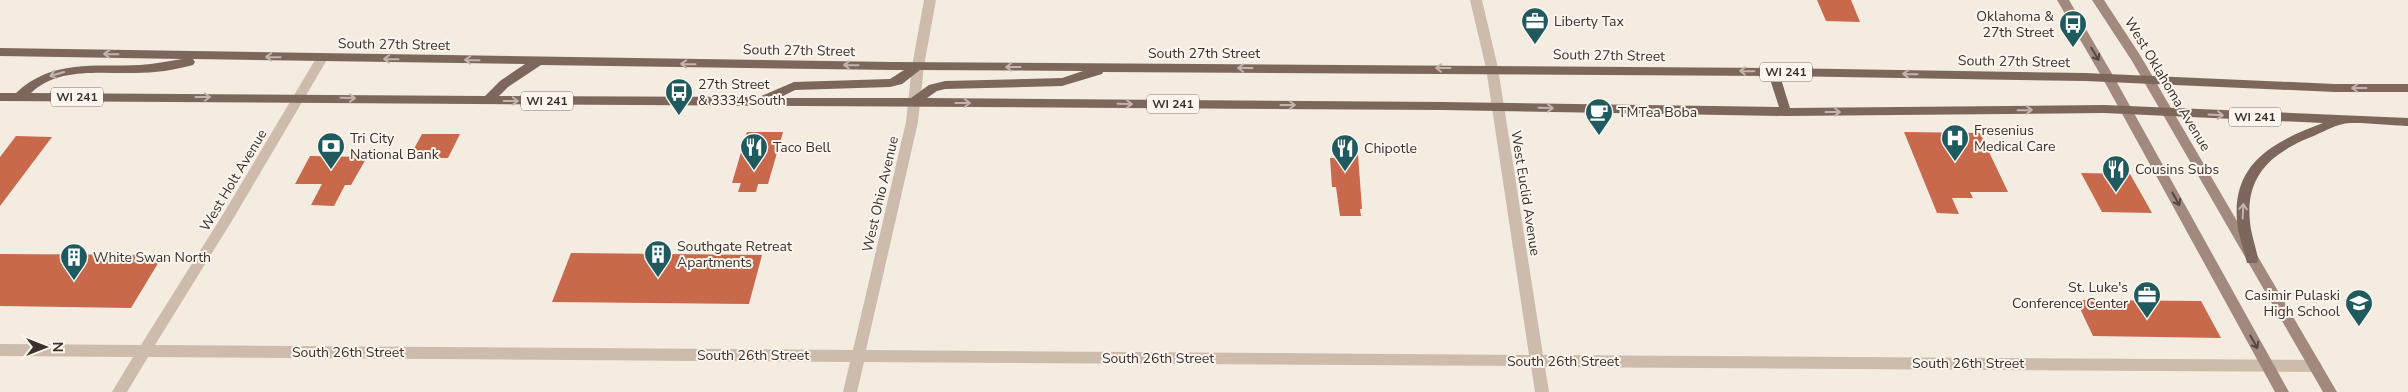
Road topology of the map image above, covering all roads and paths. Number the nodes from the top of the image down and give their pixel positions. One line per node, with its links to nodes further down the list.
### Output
1 (930, 0): 9 (street, West Ohio Avenue)
2 (1476, 0): 11 (street, West Euclid Avenue)
3 (2063, 0): 13 (main road, one-way to 13)
4 (2098, 0): 14 (main road, West Oklahoma Avenue)
5 (0, 53): 6 (main road, South 27th Street / WI 241, one-way to 5)
6 (227, 56): 7 (main road, South 27th Street / WI 241, one-way to 6); 16 (main road, one-way to 16)
7 (322, 58): 8 (main road, South 27th Street / WI 241, one-way to 7); 18 (street, West Holt Avenue)
8 (538, 61): 9 (main road, South 27th Street / WI 241, one-way to 8); 19 (main road)
9 (918, 66): 10 (main road, South 27th Street / WI 241, one-way to 9); 20 (main road); 21 (street, West Ohio Avenue)
10 (1110, 67): 11 (main road, South 27th Street / WI 241, one-way to 10); 21 (main road)
11 (1492, 68): 12 (main road, South 27th Street / WI 241, one-way to 11); 22 (street, West Euclid Avenue)
12 (1773, 72): 13 (main road, South 27th Street / WI 241, one-way to 12); 24 (main road)
13 (2110, 79): 14 (main road, South 27th Street / WI 241); 23 (main road)
14 (2149, 81): 15 (main road, South 27th Street / WI 241, one-way to 14); 25 (main road, West Oklahoma Avenue)
15 (2408, 88)
16 (19, 96): 17 (main road, WI 241); 18 (main road, WI 241, one-way to 18)
17 (0, 97)
18 (300, 98): 19 (main road, WI 241, one-way to 19); 30 (street, West Holt Avenue)
19 (488, 100): 20 (main road, WI 241, one-way to 20)
20 (758, 102): 21 (main road, WI 241)
21 (914, 102): 22 (main road, WI 241, one-way to 22); 31 (street, West Ohio Avenue)
22 (1498, 107): 24 (main road, WI 241, one-way to 24); 32 (street, West Euclid Avenue)
23 (2127, 110): 24 (main road, WI 241, one-way to 23); 25 (main road, WI 241); 33 (main road, one-way to 33)
24 (1786, 112)
25 (2167, 112): 26 (main road, WI 241, one-way to 26); 28 (main road, West Oklahoma Avenue)
26 (2342, 120): 27 (main road, WI 241); 28 (main road, one-way to 26)
27 (2408, 122)
28 (2252, 258): 34 (main road, West Oklahoma Avenue)
29 (0, 350): 30 (street, South 26th Street)
30 (144, 351): 31 (street, South 26th Street); 35 (street, West Holt Avenue)
31 (859, 356): 32 (street, South 26th Street); 36 (street, West Ohio Avenue)
32 (1537, 361): 33 (street, South 26th Street); 37 (street, West Euclid Avenue)
33 (2266, 365): 34 (street, South 26th Street); 38 (main road)
34 (2315, 366): 39 (main road, West Oklahoma Avenue)
35 (119, 392)
36 (850, 392)
37 (1542, 392)
38 (2282, 392)
39 (2330, 392)

